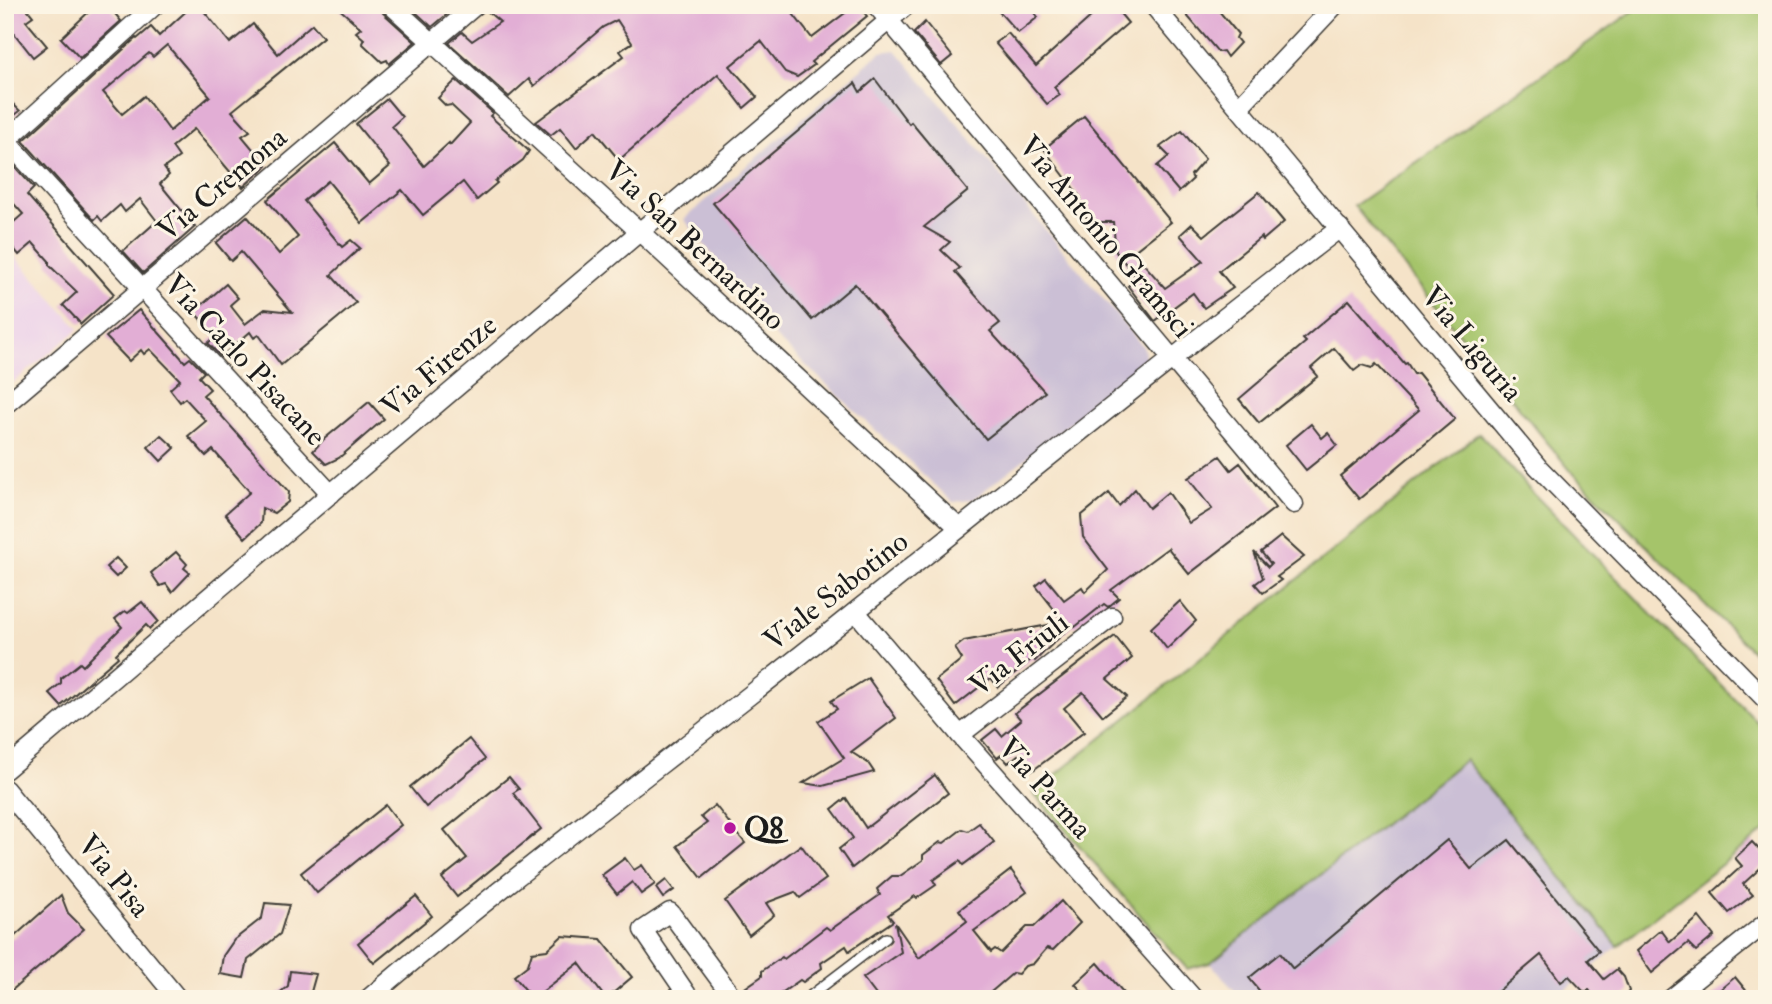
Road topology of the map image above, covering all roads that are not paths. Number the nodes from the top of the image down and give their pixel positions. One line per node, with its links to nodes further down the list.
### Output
1 (155, 5): 11 (street)
2 (391, 5): 9 (street, Via San Bernardino)
3 (476, 5): 9 (street, Via Cremona)
4 (876, 5): 8 (street, Via Antonio Gramsci)
5 (907, 5): 8 (street, Via Firenze)
6 (1153, 5): 10 (street, Via Liguria)
7 (1335, 5): 10 (street)
8 (889, 21): 13 (street, Via Firenze); 15 (street, Via Antonio Gramsci)
9 (432, 42): 13 (street, Via San Bernardino); 14 (street, Via Cremona)
10 (1239, 107): 12 (street, Via Liguria)
11 (6, 139): 14 (street, Via Carlo Pisacane)
12 (1340, 228): 15 (street, Viale Sabotino); 22 (street, Via Liguria)
13 (640, 232): 17 (street, Via Firenze); 19 (street, Via San Bernardino)
14 (142, 289): 16 (street, Via Cremona); 17 (street, Via Carlo Pisacane)
15 (1171, 358): 18 (street, Via Antonio Gramsci); 19 (street, Viale Sabotino)
16 (5, 405)
17 (331, 494): 24 (street, Via Firenze)
18 (1294, 504)
19 (959, 528): 20 (street, Viale Sabotino)
20 (856, 612): 23 (street, Via Parma); 29 (street, Viale Sabotino)
21 (1112, 617): 23 (street, Via Friuli)
22 (1767, 701)
23 (960, 735): 33 (street, Via Parma)
24 (5, 770)
25 (5, 789): 28 (street, Via Pisa)
26 (1767, 922): 34 (street)
27 (886, 938): 32 (lane)
28 (178, 999)
29 (368, 999)
30 (690, 999): 31 (street)
31 (725, 999)
32 (806, 999)
33 (1194, 999)
34 (1671, 999)

